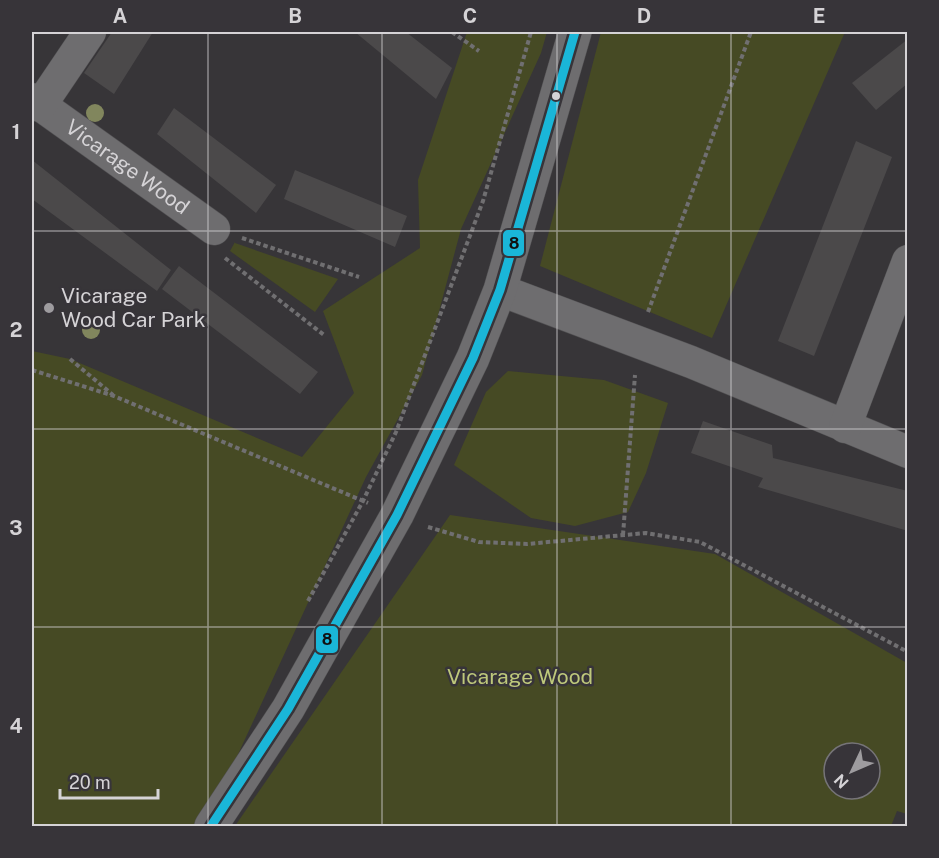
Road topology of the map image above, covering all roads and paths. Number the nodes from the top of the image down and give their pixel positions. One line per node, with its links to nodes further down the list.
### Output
1 (90, 32): 7 (street, Vicarage Wood)
2 (452, 32): 6 (path)
3 (531, 32): 19 (path)
4 (575, 32): 11 (street)
5 (751, 32): 13 (path)
6 (479, 51)
7 (36, 103): 8 (street, Vicarage Wood)
8 (214, 229): 10 (path); 12 (path)
9 (908, 261): 17 (street)
10 (359, 277)
11 (500, 290): 13 (street); 24 (street)
12 (324, 335)
13 (637, 342): 17 (street); 21 (path)
14 (70, 358): 16 (path)
15 (32, 370): 16 (path)
16 (114, 396): 19 (path)
17 (845, 427): 18 (street)
18 (908, 452)
19 (363, 501): 22 (path)
20 (420, 525): 21 (path)
21 (623, 535): 23 (path)
22 (305, 605)
23 (908, 652)
24 (211, 826)

